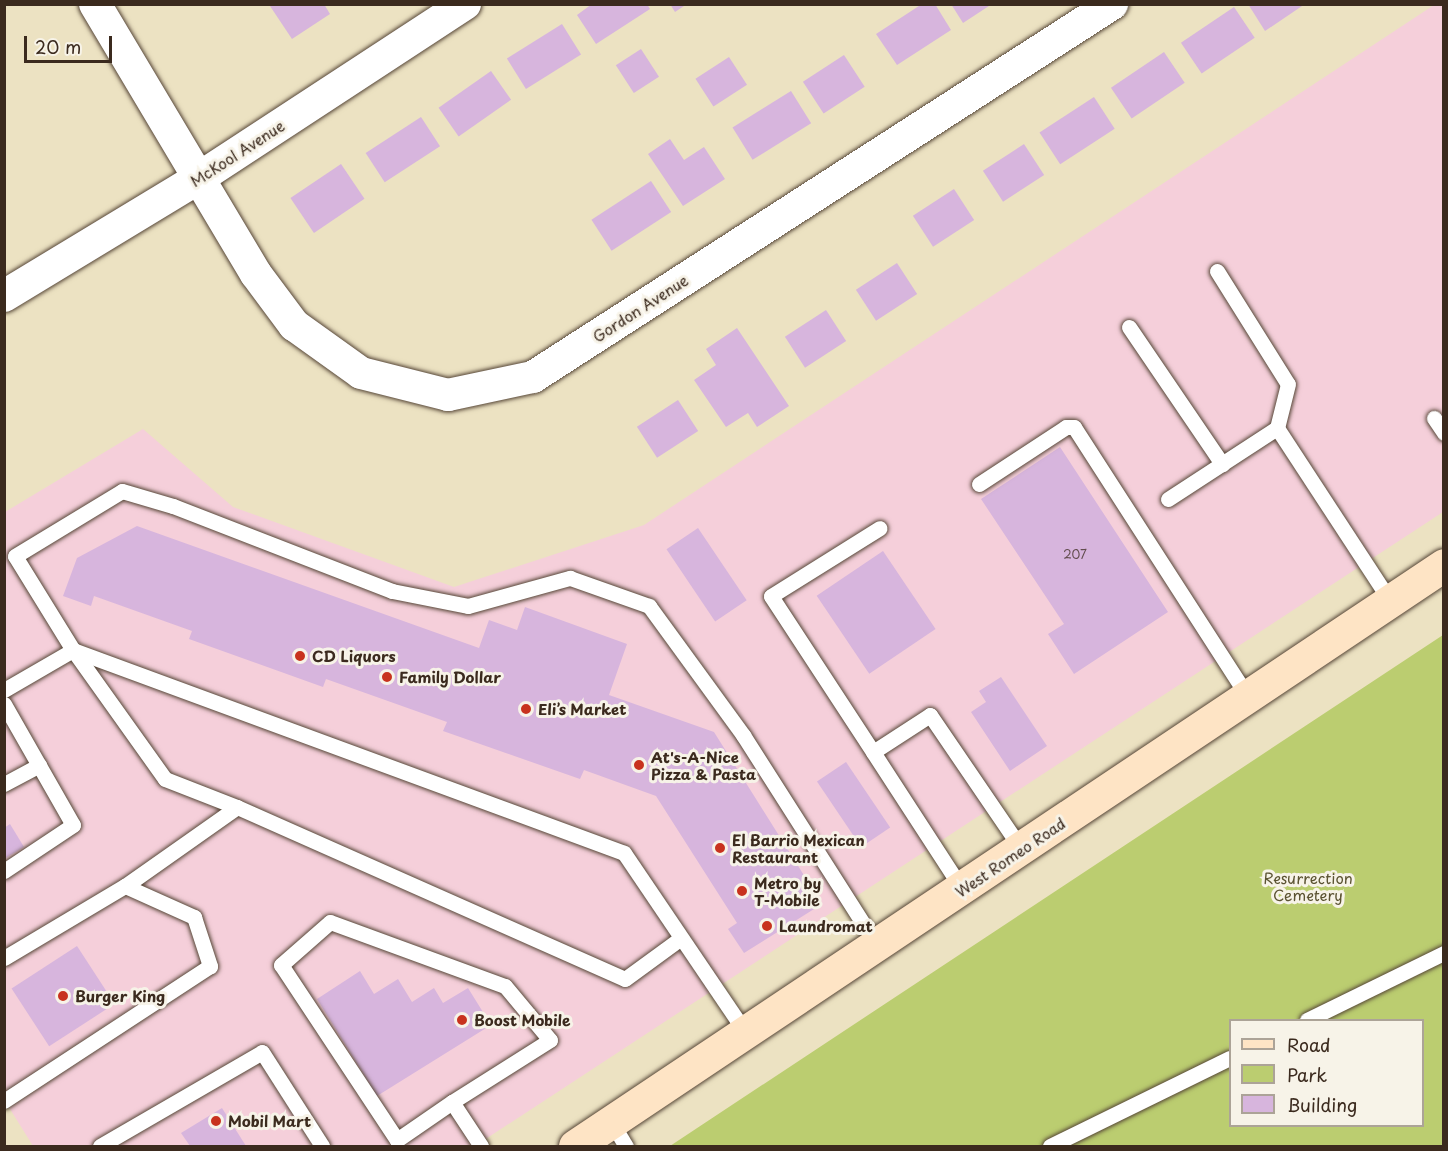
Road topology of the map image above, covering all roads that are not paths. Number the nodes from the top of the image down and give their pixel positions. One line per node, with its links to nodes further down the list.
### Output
1 (95, 4): 4 (street, Gordon Avenue)
2 (465, 4): 4 (street, McKool Avenue)
3 (1112, 4): 4 (street, Gordon Avenue)
4 (199, 178): 6 (street, McKool Avenue)
5 (1217, 272): 9 (lane)
6 (4, 296)
7 (1129, 327): 11 (lane)
8 (1434, 417): 10 (lane)
9 (1277, 428): 11 (lane); 16 (lane)
10 (1443, 433)
11 (1222, 464): 13 (lane)
12 (979, 484): 19 (lane)
13 (1168, 499)
14 (879, 528): 21 (lane)
15 (1443, 565): 16 (main road, West Romeo Road)
16 (1390, 601): 19 (main road, West Romeo Road)
17 (73, 650): 18 (lane); 24 (lane); 29 (lane); 30 (lane)
18 (4, 690)
19 (1247, 695): 25 (main road, West Romeo Road)
20 (4, 704): 22 (lane)
21 (873, 752): 25 (lane); 28 (lane)
22 (39, 765): 23 (lane); 26 (lane)
23 (4, 784)
24 (237, 807): 27 (lane); 29 (lane)
25 (1022, 850): 28 (main road, West Romeo Road)
26 (4, 871)
27 (125, 886): 32 (lane); 36 (lane)
28 (962, 889): 30 (main road, West Romeo Road)
29 (681, 938): 34 (lane)
30 (877, 945): 34 (main road, West Romeo Road)
31 (1443, 953): 33 (lane)
32 (4, 958)
33 (1309, 1019)
34 (745, 1032): 38 (main road, West Romeo Road)
35 (1229, 1058): 43 (lane)
36 (4, 1101)
37 (452, 1102): 37 (lane); 41 (lane)
38 (619, 1135): 42 (main road, West Romeo Road)
39 (100, 1146): 40 (lane)
40 (322, 1146)
41 (481, 1146)
42 (575, 1146)
43 (1050, 1146)

